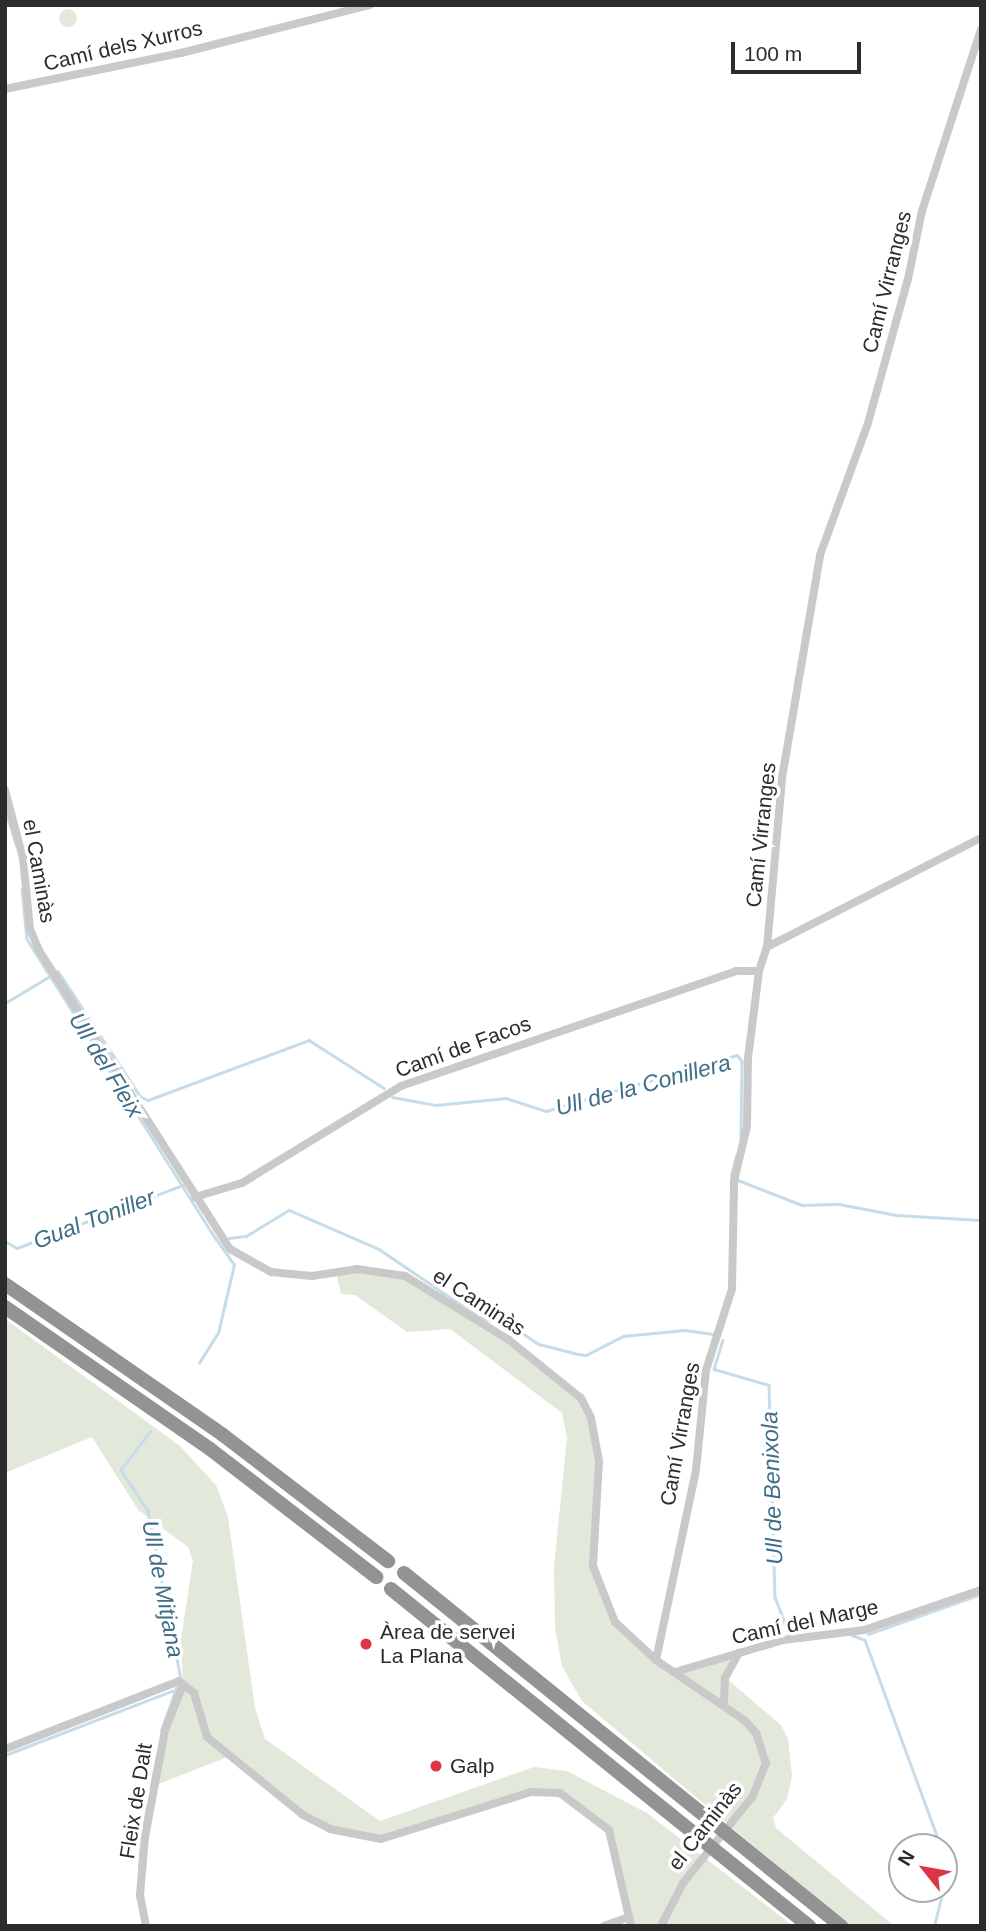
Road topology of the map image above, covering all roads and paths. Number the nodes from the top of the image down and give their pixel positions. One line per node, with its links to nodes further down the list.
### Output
1 (370, 5): 3 (street, Camí dels Xurros)
2 (981, 29): 6 (street, Camí Virranges)
3 (5, 89)
4 (5, 790): 8 (street, el Caminàs)
5 (981, 838): 6 (street)
6 (767, 947): 7 (street, Camí Virranges)
7 (760, 971): 8 (street, Camí de Facos); 17 (street, Camí Virranges)
8 (195, 1197): 17 (street, el Caminàs)
9 (5, 1284): 11 (highway)
10 (5, 1307): 13 (highway)
11 (388, 1561)
12 (404, 1573): 27 (highway)
13 (376, 1577)
14 (391, 1589): 26 (highway)
15 (981, 1590): 16 (street, Camí del Marge)
16 (739, 1653): 18 (street, Camí del Marge); 20 (street)
17 (656, 1660): 18 (street, el Caminàs)
18 (675, 1672): 20 (street, el Caminàs)
19 (183, 1685): 21 (street); 22 (street); 23 (street, Fleix de Dalt)
20 (724, 1705): 25 (street, el Caminàs)
21 (5, 1749)
22 (630, 1921): 24 (street)
23 (146, 1926)
24 (604, 1926)
25 (661, 1926)
26 (809, 1926)
27 (841, 1926)

